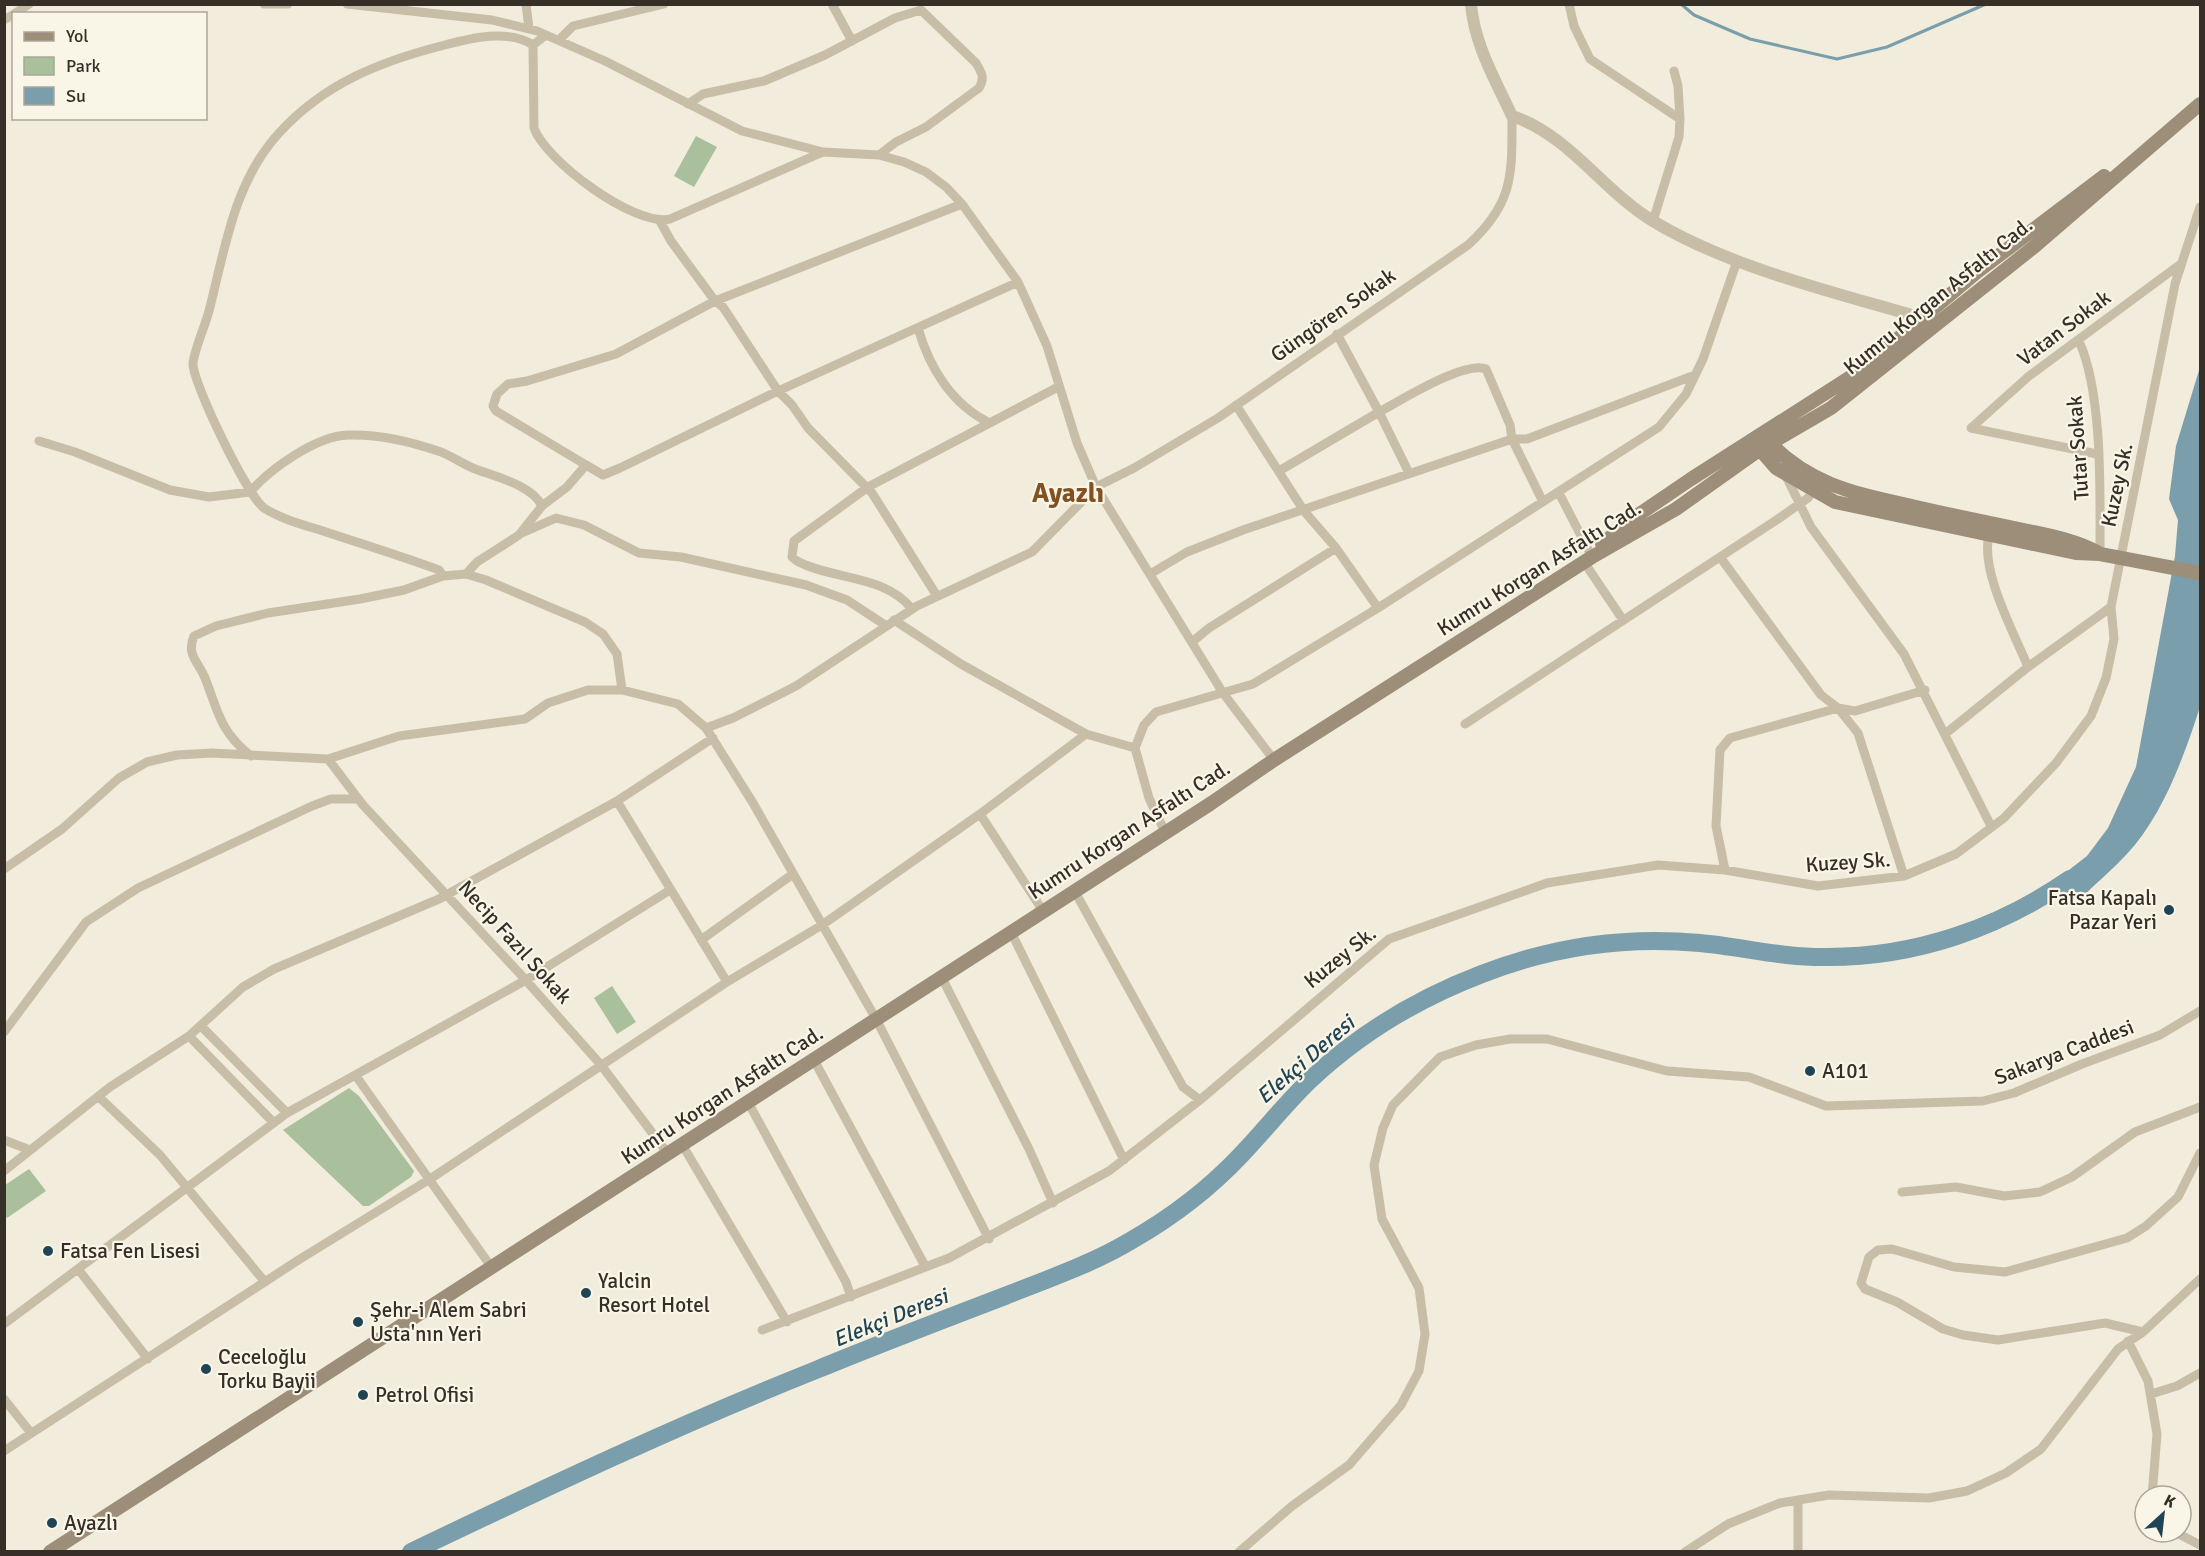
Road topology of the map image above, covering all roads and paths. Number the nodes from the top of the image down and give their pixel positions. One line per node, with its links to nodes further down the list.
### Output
1 (264, 4): 2 (street)
2 (288, 4)
3 (526, 4): 9 (street)
4 (664, 4): 11 (street)
5 (832, 4): 12 (street)
6 (1471, 4): 17 (street)
7 (1569, 4): 18 (street)
8 (352, 5): 9 (street)
9 (529, 29): 10 (street)
10 (546, 34): 11 (street); 13 (street)
11 (560, 39): 15 (street)
12 (852, 41): 15 (street); 20 (street)
13 (532, 45): 24 (street); 52 (street)
14 (1674, 71): 18 (street)
15 (688, 104): 19 (street)
16 (2200, 104): 21 (main road, Kumru Korgan Asfaltı Cad.)
17 (1512, 116): 25 (street); 32 (street, Güngören Sokak)
18 (1680, 119): 25 (street)
19 (823, 152): 20 (street); 24 (street)
20 (879, 155): 22 (street)
21 (2133, 160): 30 (main road); 43 (main road, Kumru Korgan Asfaltı Cad.)
22 (962, 204): 28 (street); 29 (street)
23 (2200, 207): 27 (street, Kuzey Sk.)
24 (660, 221): 29 (street)
25 (1653, 221): 26 (street)
26 (1737, 261): 30 (street); 34 (street)
27 (2182, 262): 33 (street, Vatan Sokak); 65 (street, Kuzey Sk.)
28 (1018, 282): 31 (street); 35 (street)
29 (715, 301): 36 (street); 45 (street)
30 (1922, 318): 40 (main road)
31 (918, 328): 36 (street); 39 (street)
32 (1337, 334): 37 (street, Güngören Sokak); 38 (street)
33 (2079, 341): 44 (street, Tutar Sokak); 44 (street, Vatan Sokak)
34 (1695, 375): 41 (street); 53 (street)
35 (1058, 387): 39 (street); 51 (street)
36 (778, 391): 45 (street); 50 (street)
37 (1236, 405): 46 (street); 51 (street, Güngören Sokak)
38 (1379, 412): 41 (street); 46 (street); 47 (street)
39 (990, 423): 50 (street)
40 (1756, 435): 43 (main road); 64 (main road)
41 (1512, 439): 47 (street); 54 (street)
42 (39, 441): 52 (street)
43 (1765, 447): 48 (main road); 49 (main road); 64 (main road, Kumru Korgan Asfaltı Cad.)
44 (2097, 454): 62 (street, Tutar Sokak)
45 (586, 465): 56 (street)
46 (1279, 471): 57 (street)
47 (1409, 472): 57 (street)
48 (1785, 474): 49 (main road); 55 (street)
49 (1818, 486): 55 (street); 58 (main road)
50 (868, 487): 70 (street); 73 (street)
51 (1096, 487): 68 (street); 70 (street, Güngören Sokak)
52 (250, 492): 56 (street); 69 (street)
53 (1559, 493): 54 (street); 64 (street)
54 (1543, 502): 72 (street)
55 (1799, 504): 63 (street); 80 (street)
56 (542, 506): 59 (street)
57 (1304, 511): 61 (street); 68 (street)
58 (1989, 529): 60 (main road); 78 (street)
59 (519, 535): 67 (street); 76 (street)
60 (2046, 541): 62 (main road); 62 (main road)
61 (1335, 548): 72 (street); 77 (street)
62 (2100, 554): 65 (main road)
63 (1720, 557): 75 (street); 82 (street)
64 (1588, 560): 75 (street); 91 (main road, Kumru Korgan Asfaltı Cad.)
65 (2126, 560): 66 (main road); 71 (street, Kuzey Sk.)
66 (2200, 573)
67 (466, 574): 69 (street); 79 (street)
68 (1150, 574): 77 (street)
69 (443, 576): 89 (street)
70 (937, 596): 73 (street, Güngören Sokak)
71 (2111, 606): 78 (street); 95 (street, Kuzey Sk.)
72 (1378, 608): 81 (street)
73 (912, 609): 74 (street, Güngören Sokak)
74 (894, 620): 76 (street, Güngören Sokak); 85 (street)
75 (1623, 620): 83 (street)
76 (885, 625): 84 (street, Güngören Sokak)
77 (1192, 642): 81 (street)
78 (2028, 667): 86 (street)
79 (622, 690): 84 (street); 90 (street)
80 (1924, 690): 82 (street); 86 (street)
81 (1223, 693): 88 (street); 91 (street)
82 (1838, 708): 98 (street); 100 (street)
83 (1465, 724)
84 (706, 728): 87 (street)
85 (1086, 734): 88 (street); 94 (street)
86 (1945, 734): 95 (street)
87 (713, 738): 93 (street); 99 (street)
88 (1135, 748): 96 (street)
89 (251, 756): 90 (street); 97 (street)
90 (328, 759): 92 (street, Necip Fazıl Sokak)
91 (1274, 760): 96 (main road, Kumru Korgan Asfaltı Cad.)
92 (358, 799): 103 (street, Necip Fazıl Sokak); 114 (street)
93 (617, 801): 101 (street); 103 (street)
94 (980, 814): 104 (street); 105 (street)
95 (1991, 825): 100 (street, Kuzey Sk.)
96 (1165, 832): 102 (main road, Kumru Korgan Asfaltı Cad.)
97 (4, 869)
98 (1725, 870): 100 (street, Kuzey Sk.); 120 (street, Kuzey Sk.)
99 (794, 874): 105 (street); 107 (street)
100 (1904, 876)
101 (670, 890): 107 (street); 109 (street)
102 (1074, 890): 104 (main road, Kumru Korgan Asfaltı Cad.); 120 (street)
103 (447, 894): 109 (street, Necip Fazıl Sokak); 113 (street)
104 (1043, 911): 106 (main road, Kumru Korgan Asfaltı Cad.)
105 (822, 925): 110 (street); 112 (street)
106 (1011, 932): 108 (main road, Kumru Korgan Asfaltı Cad.); 130 (street)
107 (701, 940): 110 (street)
108 (941, 976): 112 (main road, Kumru Korgan Asfaltı Cad.); 135 (street)
109 (526, 980): 117 (street, Necip Fazıl Sokak); 118 (street)
110 (727, 982): 117 (street)
111 (2200, 1011): 157 (street, Sakarya Caddesi)
112 (876, 1019): 116 (main road, Kumru Korgan Asfaltı Cad.); 136 (street)
113 (201, 1026): 115 (street); 123 (street)
114 (4, 1032)
115 (189, 1036): 119 (street); 124 (street)
116 (814, 1060): 121 (main road, Kumru Korgan Asfaltı Cad.); 137 (street)
117 (601, 1065): 129 (street, Necip Fazıl Sokak); 132 (street)
118 (356, 1076): 123 (street); 132 (street)
119 (99, 1097): 127 (street); 133 (street)
120 (1200, 1100): 130 (street, Kuzey Sk.)
121 (748, 1101): 126 (main road, Kumru Korgan Asfaltı Cad.); 142 (street)
122 (2200, 1107): 134 (street)
123 (287, 1113): 124 (street)
124 (274, 1123): 133 (street)
125 (4, 1140): 127 (street)
126 (683, 1146): 129 (main road, Kumru Korgan Asfaltı Cad.); 143 (street)
127 (30, 1150): 131 (street)
128 (2200, 1153): 146 (street)
129 (669, 1155): 139 (main road, Kumru Korgan Asfaltı Cad.)
130 (1124, 1160): 135 (street, Kuzey Sk.)
131 (4, 1171)
132 (430, 1179): 139 (street); 141 (street)
133 (187, 1188): 138 (street); 141 (street)
134 (1902, 1192)
135 (1053, 1203): 136 (street, Kuzey Sk.)
136 (989, 1239): 137 (street, Kuzey Sk.)
137 (925, 1266): 142 (street, Kuzey Sk.)
138 (78, 1269): 144 (street); 148 (street)
139 (492, 1269): 156 (main road, Kumru Korgan Asfaltı Cad.)
140 (2200, 1279): 146 (street)
141 (265, 1282): 148 (street)
142 (851, 1297): 143 (street, Kuzey Sk.)
143 (787, 1322): 145 (street, Kuzey Sk.)
144 (4, 1324)
145 (762, 1330)
146 (2143, 1332): 147 (street)
147 (2128, 1341): 150 (street); 155 (street)
148 (148, 1359): 152 (street)
149 (2200, 1373): 150 (street)
150 (2151, 1394): 154 (street)
151 (4, 1399): 152 (street)
152 (31, 1433): 153 (street)
153 (4, 1451)
154 (2153, 1484)
155 (1798, 1500): 158 (street); 159 (street)
156 (50, 1551)
157 (1239, 1551)
158 (1685, 1551)
159 (1798, 1551)

